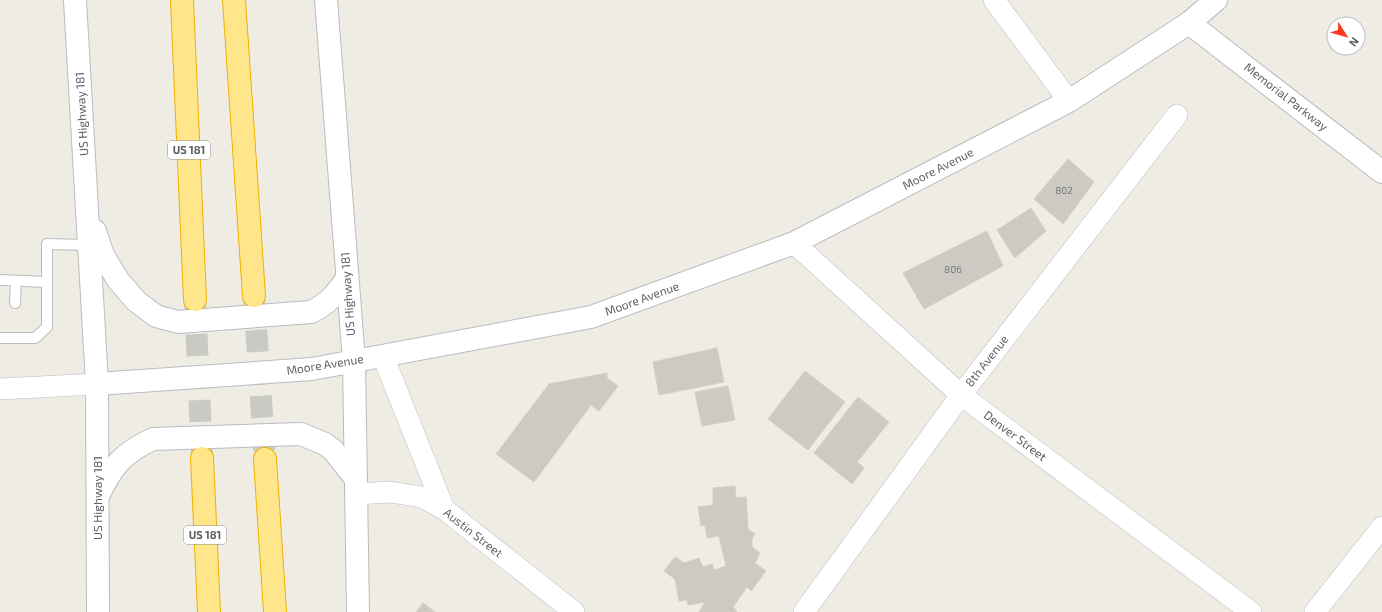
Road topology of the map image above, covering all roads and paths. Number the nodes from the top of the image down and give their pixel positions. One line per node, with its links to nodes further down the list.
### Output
1 (75, 0): 11 (main road, US Highway 181)
2 (182, 0): 19 (highway, US 181)
3 (234, 0): 18 (highway)
4 (326, 0): 14 (main road, US Highway 181)
5 (994, 0): 8 (street)
6 (1216, 0): 7 (main road, Moore Avenue)
7 (1189, 23): 8 (main road, Moore Avenue); 10 (main road, Memorial Parkway)
8 (1069, 101): 12 (main road, Moore Avenue)
9 (1177, 115): 26 (street, 8th Avenue)
10 (1382, 172)
11 (87, 211): 13 (main road, US Highway 181); 14 (main road)
12 (794, 243): 22 (main road, Moore Avenue); 26 (street, Denver Street)
13 (89, 245): 17 (lane); 24 (main road, US Highway 181)
14 (347, 278): 23 (main road, US Highway 181)
15 (0, 280): 16 (lane)
16 (16, 280): 17 (lane); 20 (lane)
17 (48, 282): 21 (lane)
18 (254, 296)
19 (195, 300)
20 (15, 303)
21 (0, 338)
22 (383, 356): 23 (main road, Moore Avenue); 31 (street)
23 (354, 361): 24 (main road, Moore Avenue); 29 (main road, US Highway 181)
24 (97, 384): 25 (street, Moore Avenue); 30 (main road, US Highway 181)
25 (0, 389)
26 (961, 395): 38 (street, 8th Avenue); 39 (street, Denver Street)
27 (202, 458): 34 (highway, US 181)
28 (265, 459): 35 (highway)
29 (356, 487): 30 (main road); 31 (street, Austin Street); 36 (main road, US Highway 181)
30 (98, 497): 33 (main road, US Highway 181)
31 (444, 509): 37 (street, Austin Street)
32 (1382, 527): 40 (street)
33 (98, 612)
34 (209, 612)
35 (275, 612)
36 (358, 612)
37 (574, 612)
38 (804, 612)
39 (1251, 612)
40 (1315, 612)

